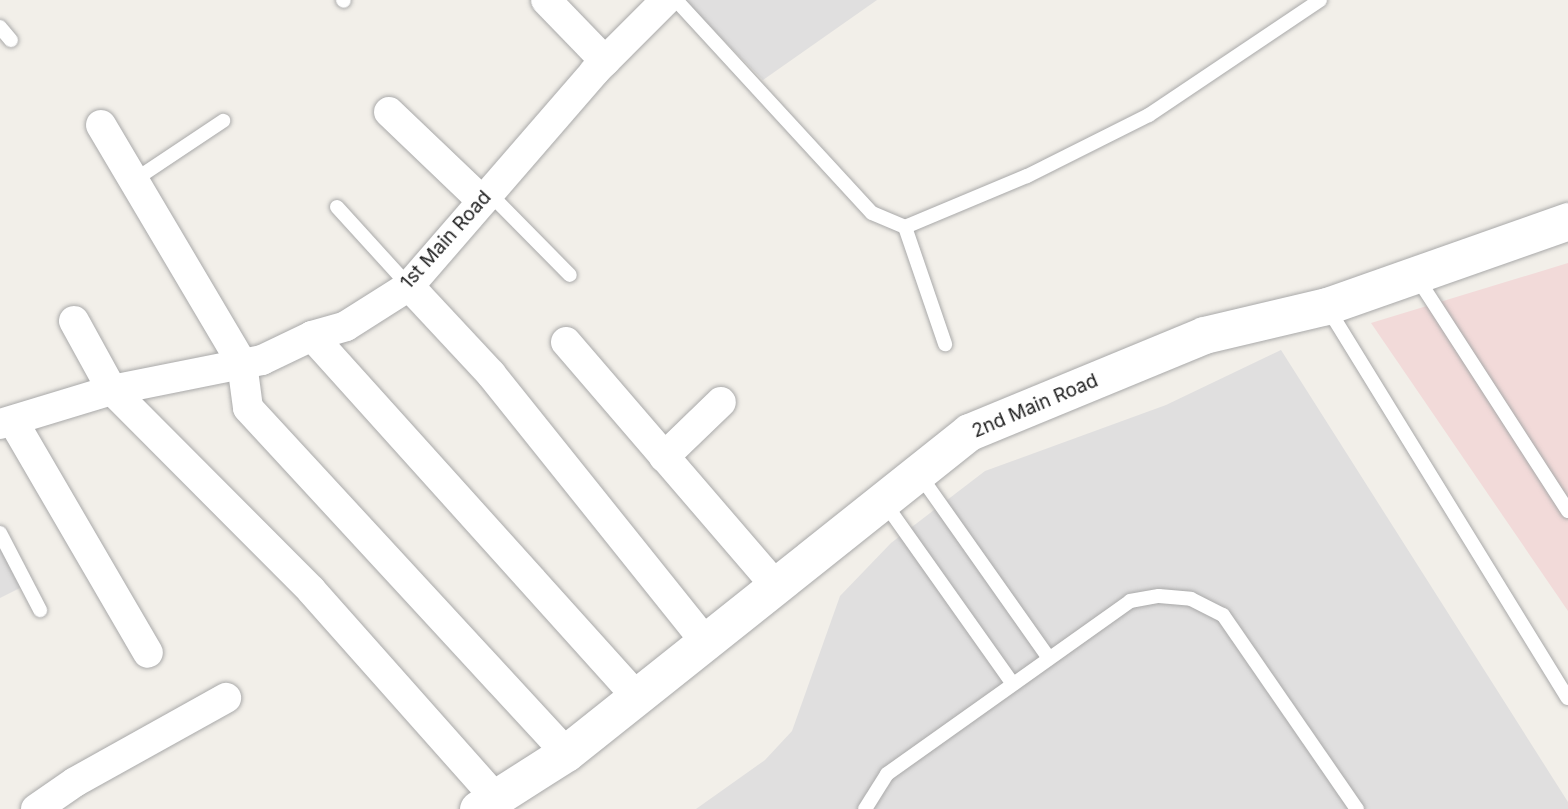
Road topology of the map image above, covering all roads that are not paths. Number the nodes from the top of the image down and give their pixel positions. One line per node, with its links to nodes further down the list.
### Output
1 (546, 0): 7 (street)
2 (666, 0): 7 (street, 1st Main Road)
3 (676, 0): 15 (lane)
4 (1320, 0): 15 (lane)
5 (0, 27): 6 (lane)
6 (11, 40)
7 (605, 61): 12 (street, 1st Main Road)
8 (389, 112): 12 (street)
9 (223, 121): 11 (lane)
10 (101, 125): 11 (street)
11 (136, 179): 24 (street)
12 (486, 197): 16 (lane); 18 (street, 1st Main Road)
13 (337, 207): 18 (lane)
14 (1568, 221): 17 (street, 2nd Main Road)
15 (905, 227): 23 (lane)
16 (570, 275)
17 (1415, 275): 19 (street, 2nd Main Road); 31 (lane)
18 (409, 286): 21 (street, 1st Main Road); 35 (street)
19 (1326, 306): 29 (street, 2nd Main Road); 41 (lane)
20 (74, 321): 25 (street)
21 (312, 336): 24 (street, 1st Main Road); 39 (street)
22 (566, 342): 28 (street)
23 (945, 344)
24 (242, 363): 25 (street, 1st Main Road); 42 (street)
25 (112, 390): 27 (street, 1st Main Road); 43 (street)
26 (722, 401): 28 (street)
27 (7, 423): 36 (street)
28 (664, 457): 33 (street)
29 (918, 473): 30 (street, 2nd Main Road); 37 (lane)
30 (884, 501): 33 (street, 2nd Main Road); 38 (lane)
31 (1568, 511)
32 (0, 533): 34 (lane)
33 (777, 587): 35 (street, 2nd Main Road)
34 (40, 610)
35 (704, 639): 39 (street, 2nd Main Road)
36 (148, 653)
37 (1049, 658): 38 (lane); 46 (lane)
38 (1013, 684): 45 (lane)
39 (635, 695): 42 (street, 2nd Main Road)
40 (226, 698): 44 (street)
41 (1568, 698)
42 (566, 753): 43 (street, 2nd Main Road)
43 (486, 803)
44 (36, 809)
45 (865, 809)
46 (1357, 809)

